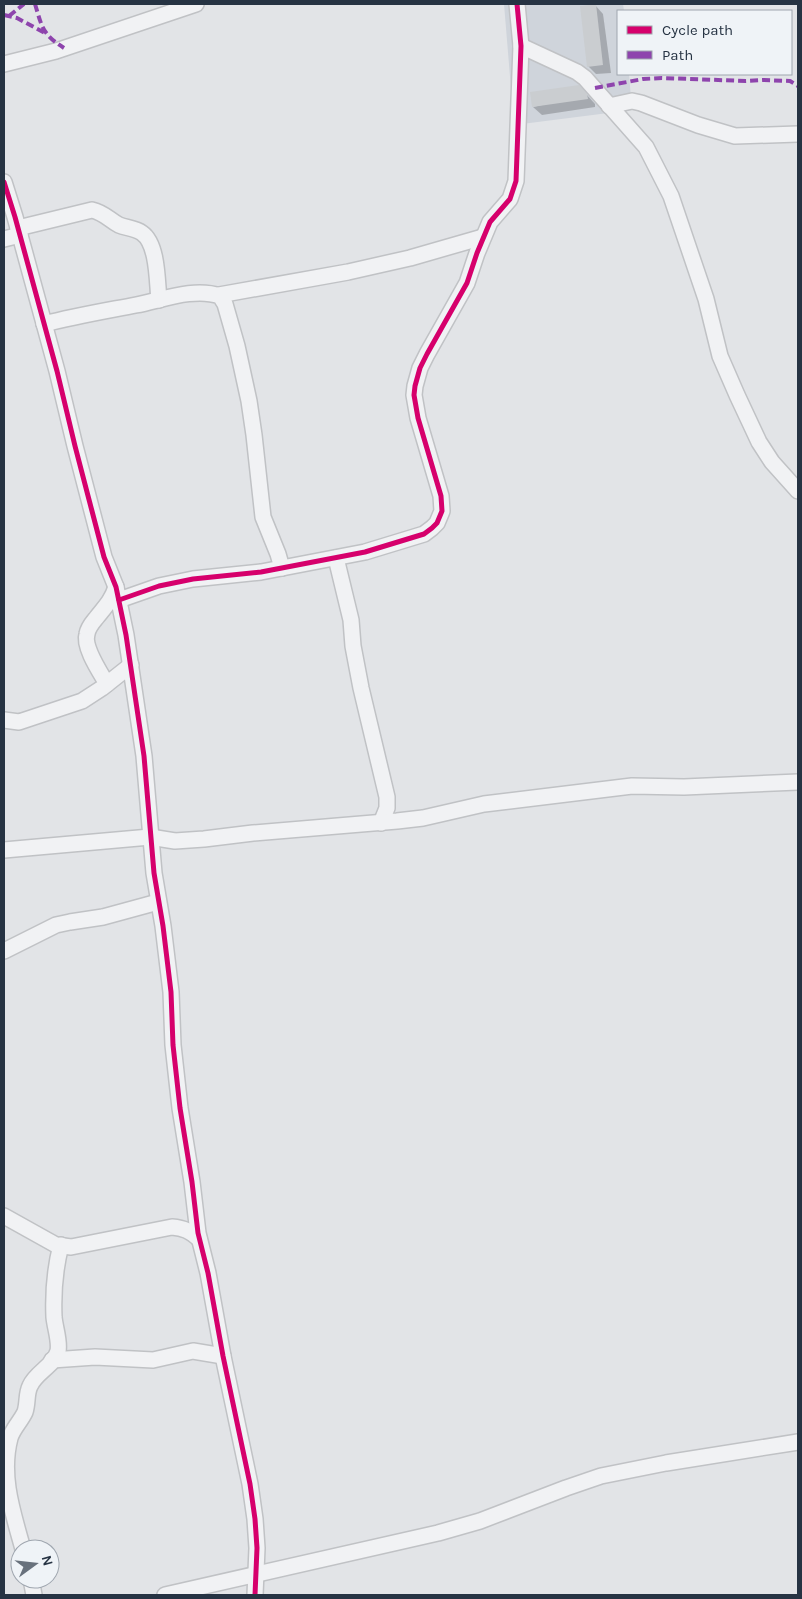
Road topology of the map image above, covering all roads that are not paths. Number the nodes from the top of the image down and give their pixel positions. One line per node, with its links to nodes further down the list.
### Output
1 (196, 4): 4 (street)
2 (517, 4): 3 (street)
3 (521, 46): 5 (street); 9 (street)
4 (4, 64)
5 (609, 106): 6 (street); 14 (street)
6 (798, 134)
7 (4, 182): 8 (street)
8 (19, 231): 10 (street); 12 (street); 13 (street)
9 (483, 236): 11 (street); 15 (street)
10 (4, 239)
11 (218, 296): 12 (street); 16 (street)
12 (159, 300): 13 (street)
13 (44, 324): 17 (street)
14 (798, 491)
15 (336, 558): 16 (street); 22 (street)
16 (282, 568): 17 (street)
17 (118, 594): 18 (street); 19 (street)
18 (131, 665): 19 (street); 23 (street)
19 (107, 684): 20 (street)
20 (4, 720)
21 (798, 782): 22 (street)
22 (381, 823): 23 (street)
23 (150, 837): 24 (street); 25 (street)
24 (4, 850)
25 (158, 902): 26 (street); 28 (street)
26 (4, 951)
27 (4, 1216): 29 (street)
28 (199, 1239): 29 (street); 30 (street)
29 (61, 1245): 31 (street)
30 (223, 1356): 31 (street); 34 (street)
31 (52, 1360): 33 (street)
32 (798, 1442): 34 (street)
33 (20, 1539)
34 (257, 1574): 35 (street); 36 (street)
35 (165, 1595)
36 (255, 1595)

